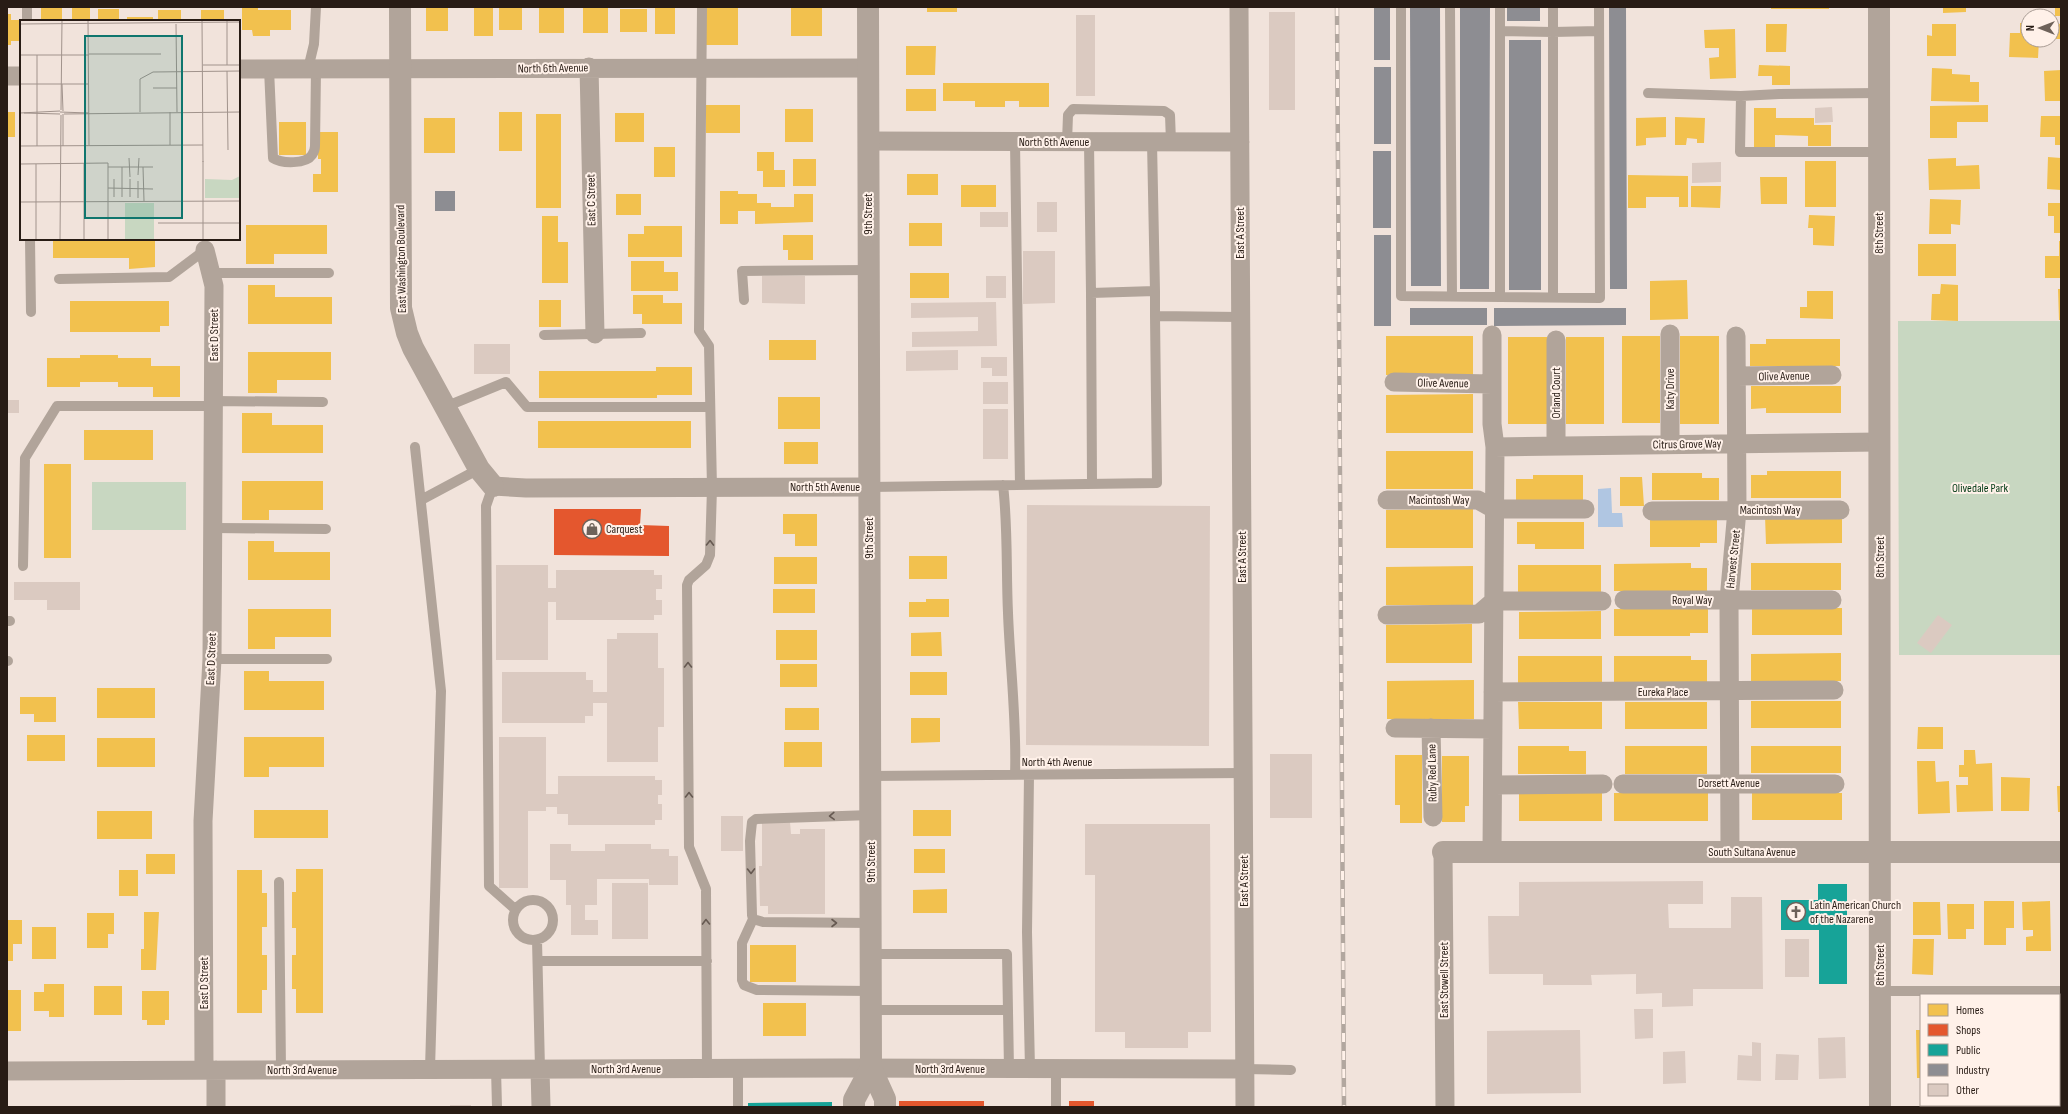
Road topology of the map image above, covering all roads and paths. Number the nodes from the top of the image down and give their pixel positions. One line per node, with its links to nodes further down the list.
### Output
1 (27, 7): 13 (lane)
2 (316, 7): 22 (lane)
3 (400, 7): 23 (street, East Washington Boulevard)
4 (702, 7): 18 (lane)
5 (868, 7): 19 (street, 9th Street)
6 (1239, 7): 35 (street, East A Street)
7 (1401, 7): 45 (lane)
8 (1450, 7): 45 (lane)
9 (1500, 7): 14 (lane)
10 (1553, 7): 16 (lane)
11 (1599, 7): 15 (lane)
12 (1879, 7): 26 (street, 8th Street)
13 (27, 20)
14 (1500, 31): 16 (lane); 46 (lane)
15 (1599, 31): 16 (lane); 47 (lane)
16 (1553, 32): 47 (lane)
17 (589, 67): 18 (street, North 6th Avenue); 23 (street, North 6th Avenue); 53 (street, East C Street)
18 (701, 67): 19 (street, North 6th Avenue); 65 (lane)
19 (868, 68): 29 (street, 9th Street)
20 (240, 69): 21 (street, North 6th Avenue)
21 (269, 69): 22 (street, North 6th Avenue); 22 (lane)
22 (312, 69): 23 (street, North 6th Avenue)
23 (400, 70): 66 (street, East Washington Boulevard)
24 (7, 76): 25 (street)
25 (20, 76)
26 (1879, 92): 28 (lane); 36 (street, 8th Street)
27 (1648, 93): 28 (lane)
28 (1740, 96): 36 (lane)
29 (868, 141): 30 (street, North 6th Avenue); 39 (street, 9th Street)
30 (1015, 142): 31 (street, North 6th Avenue); 76 (lane)
31 (1067, 142): 32 (street, North 6th Avenue); 34 (lane)
32 (1089, 142): 33 (street, North 6th Avenue); 44 (lane)
33 (1152, 142): 34 (street, North 6th Avenue); 43 (lane)
34 (1171, 142): 35 (street, North 6th Avenue)
35 (1240, 142): 51 (street, East A Street)
36 (1879, 152): 68 (street, 8th Street)
37 (30, 240): 49 (lane)
38 (205, 250): 40 (street, East D Street); 42 (lane)
39 (869, 270): 48 (lane); 78 (street, 9th Street)
40 (212, 273): 41 (lane); 64 (street, East D Street)
41 (329, 273)
42 (59, 280)
43 (1155, 291): 44 (lane); 50 (lane)
44 (1091, 293): 74 (lane)
45 (1452, 296): 46 (lane)
46 (1500, 297): 47 (lane)
47 (1553, 297)
48 (744, 300)
49 (31, 312)
50 (1155, 316): 51 (lane); 74 (lane, North 5th Avenue)
51 (1240, 316): 104 (street, East A Street)
52 (641, 333): 53 (lane)
53 (594, 334): 55 (lane)
54 (1670, 334): 69 (street, Katy Drive)
55 (544, 335)
56 (1492, 336): 62 (street)
57 (1736, 336): 60 (street, Harvest Street)
58 (1556, 340): 70 (street, Orland Court)
59 (1832, 375): 60 (street, Olive Avenue)
60 (1737, 376): 67 (street, Harvest Street)
61 (1394, 382): 62 (street, Olive Avenue)
62 (1492, 384): 72 (street)
63 (322, 402): 64 (lane)
64 (214, 404): 87 (street, East D Street); 89 (lane)
65 (710, 407): 66 (lane); 79 (lane)
66 (445, 408): 73 (street, East Washington Boulevard)
67 (1737, 442): 68 (street, Citrus Grove Way); 69 (street, Citrus Grove Way); 84 (street, Harvest Street)
68 (1880, 442): 118 (street, 8th Street)
69 (1670, 444): 70 (street, Citrus Grove Way)
70 (1556, 446): 72 (street, Citrus Grove Way)
71 (415, 447): 80 (lane)
72 (1495, 447): 82 (street)
73 (479, 470): 77 (street, East Washington Boulevard); 80 (lane)
74 (1092, 484): 76 (lane, North 5th Avenue)
75 (1003, 485): 76 (lane, North 5th Avenue); 78 (lane, North 5th Avenue); 105 (lane)
76 (1020, 485)
77 (493, 486): 79 (street, North 5th Avenue); 121 (lane)
78 (869, 487): 79 (street, North 5th Avenue); 107 (street, 9th Street)
79 (712, 488): 126 (lane, one-way to 79)
80 (421, 500): 139 (lane)
81 (1387, 500): 82 (street, Macintosh Way)
82 (1494, 509): 83 (street, Macintosh Way); 93 (street)
83 (1585, 509)
84 (1738, 510): 85 (street, Macintosh Way); 86 (street, Macintosh Way); 91 (street, Harvest Street)
85 (1840, 510)
86 (1652, 511)
87 (214, 528): 88 (lane); 96 (street, East D Street)
88 (326, 529)
89 (23, 566)
90 (1624, 600): 91 (street, Royal Way)
91 (1729, 600): 92 (street, Royal Way); 99 (street, Harvest Street)
92 (1832, 600)
93 (1494, 601): 94 (street); 95 (street); 100 (street)
94 (1602, 601)
95 (1387, 615)
96 (212, 659): 97 (lane); 137 (street, East D Street)
97 (327, 659)
98 (1834, 690): 99 (street, Eureka Place)
99 (1730, 691): 100 (street, Eureka Place); 108 (street, Harvest Street)
100 (1493, 692): 103 (street)
101 (1395, 728): 102 (street)
102 (1431, 728): 103 (street); 114 (street, Ruby Red Lane)
103 (1493, 729): 112 (street)
104 (1243, 773): 106 (lane, North 4th Avenue); 143 (street, East A Street)
105 (1015, 775): 106 (lane, North 4th Avenue); 107 (lane, North 4th Avenue)
106 (1029, 775): 141 (lane)
107 (870, 776): 113 (street, 9th Street)
108 (1730, 783): 110 (street, Dorsett Avenue); 111 (street, Dorsett Avenue); 117 (street, Harvest Street)
109 (1603, 784): 112 (street)
110 (1623, 784)
111 (1835, 784)
112 (1493, 785): 116 (street)
113 (871, 815): 122 (lane, one-way to 122); 123 (street, 9th Street)
114 (1433, 817)
115 (1443, 852): 116 (street, South Sultana Avenue); 154 (street, East Stowell Street)
116 (1492, 852): 117 (street, South Sultana Avenue)
117 (1730, 852): 118 (street, South Sultana Avenue)
118 (1879, 852): 119 (street, South Sultana Avenue); 128 (street, 8th Street)
119 (2061, 852)
120 (279, 882): 138 (lane)
121 (516, 910): 124 (lane); 124 (lane)
122 (753, 919): 123 (lane, one-way to 123); 130 (lane)
123 (871, 923): 125 (street, 9th Street)
124 (537, 940): 127 (lane)
125 (871, 954): 130 (street, 9th Street); 131 (lane)
126 (707, 960): 127 (lane); 135 (lane)
127 (538, 961): 134 (lane)
128 (1880, 991): 129 (lane); 155 (street, 8th Street)
129 (2061, 991)
130 (872, 1001): 131 (lane); 132 (street, 9th Street)
131 (1008, 1010): 140 (lane)
132 (871, 1068): 136 (street, North 3rd Avenue); 140 (street, North 3rd Avenue); 150 (street, 9th Street); 151 (street, 9th Street)
133 (496, 1069): 134 (street, North 3rd Avenue); 139 (street, North 3rd Avenue); 147 (lane)
134 (540, 1069): 135 (street, North 3rd Avenue); 148 (street)
135 (707, 1069): 136 (street, North 3rd Avenue)
136 (738, 1069): 149 (lane)
137 (210, 1070): 138 (street, North 3rd Avenue); 145 (street, North 3rd Avenue); 146 (street, East D Street)
138 (280, 1070): 139 (street, North 3rd Avenue)
139 (430, 1070)
140 (1009, 1070): 141 (street, North 3rd Avenue)
141 (1030, 1070): 142 (street, North 3rd Avenue)
142 (1056, 1070): 143 (street, North 3rd Avenue); 152 (lane)
143 (1245, 1070): 144 (lane); 153 (street, East A Street)
144 (1291, 1070)
145 (7, 1071)
146 (216, 1107)
147 (497, 1107)
148 (541, 1107)
149 (738, 1107)
150 (854, 1107)
151 (885, 1107)
152 (1056, 1107)
153 (1245, 1107)
154 (1445, 1107)
155 (1880, 1107)

